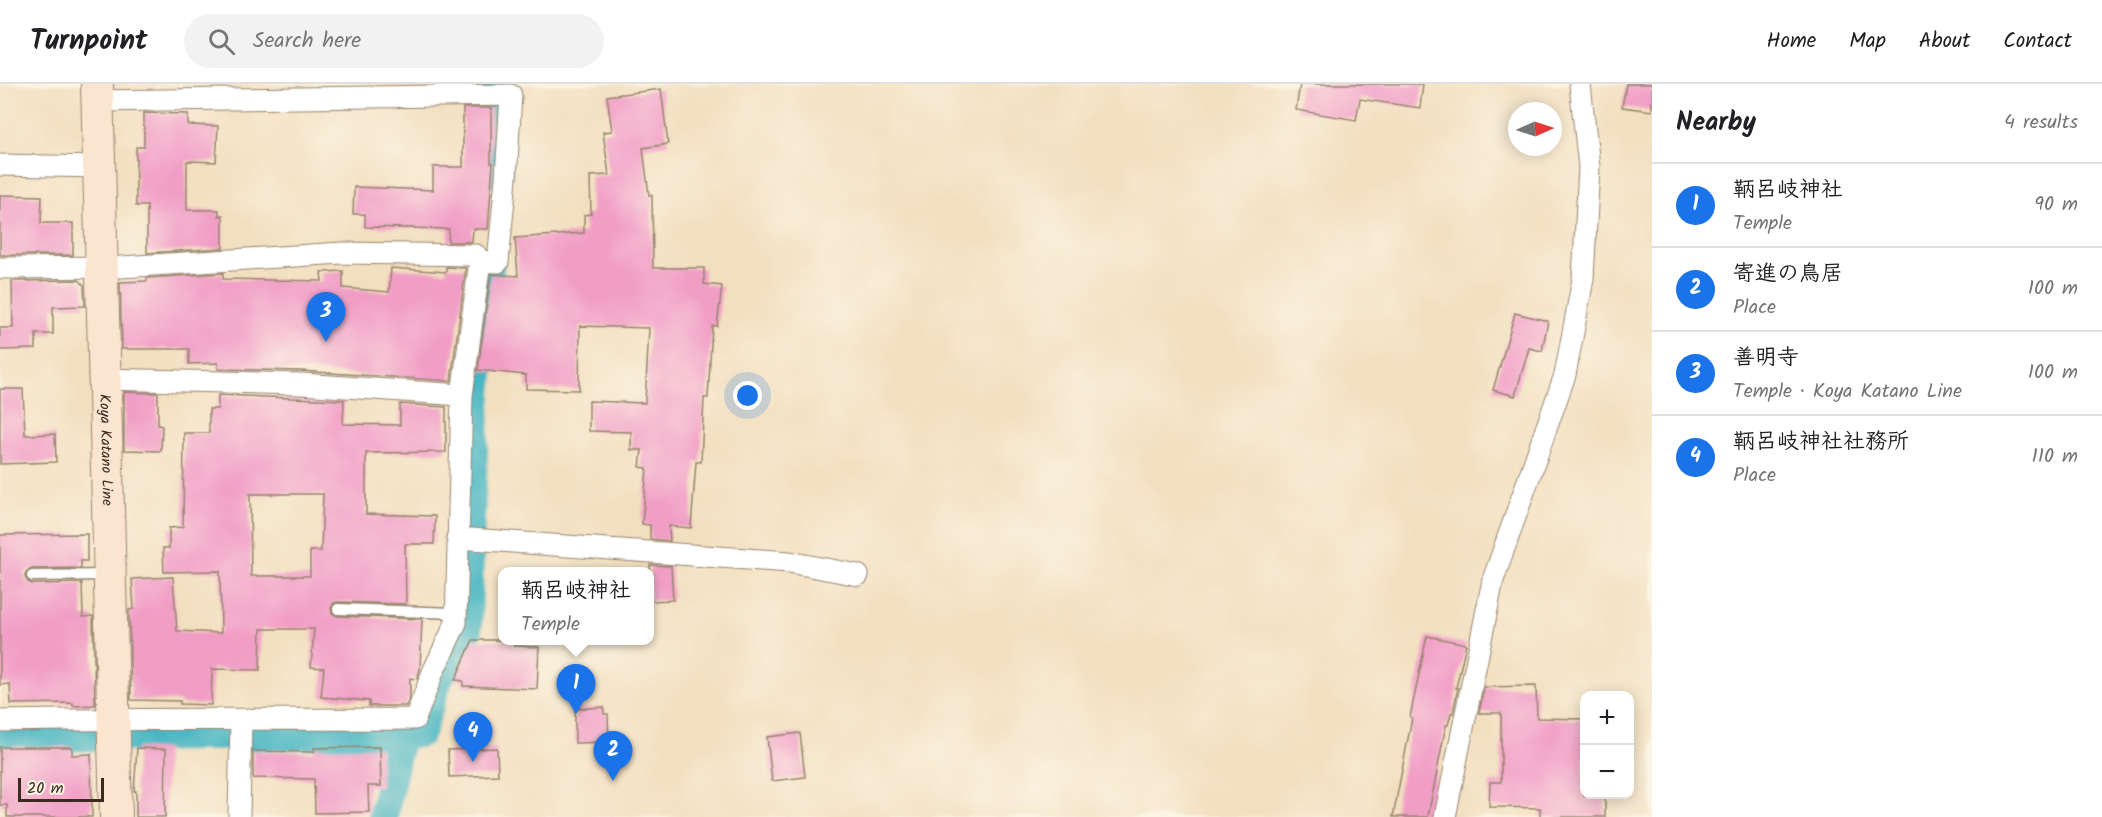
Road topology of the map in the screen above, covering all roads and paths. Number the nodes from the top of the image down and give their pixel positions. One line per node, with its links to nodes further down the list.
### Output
1 (1580, 84): 21 (street)
2 (97, 93): 4 (main road, Koya Katano Line); 5 (street)
3 (0, 165): 4 (street)
4 (98, 167): 6 (main road, Koya Katano Line)
5 (487, 261): 6 (street); 9 (street)
6 (100, 267): 7 (street); 8 (main road, Koya Katano Line)
7 (0, 268)
8 (103, 379): 9 (street); 11 (main road, Koya Katano Line)
9 (462, 395): 10 (street)
10 (457, 538): 12 (street); 15 (street)
11 (109, 575): 13 (lane); 18 (main road, Koya Katano Line)
12 (858, 575)
13 (32, 576)
14 (338, 609): 15 (lane)
15 (456, 612): 17 (street)
16 (0, 721): 18 (street)
17 (241, 721): 18 (street); 20 (street)
18 (113, 734): 19 (main road, Koya Katano Line)
19 (116, 817)
20 (239, 817)
21 (1445, 817)

